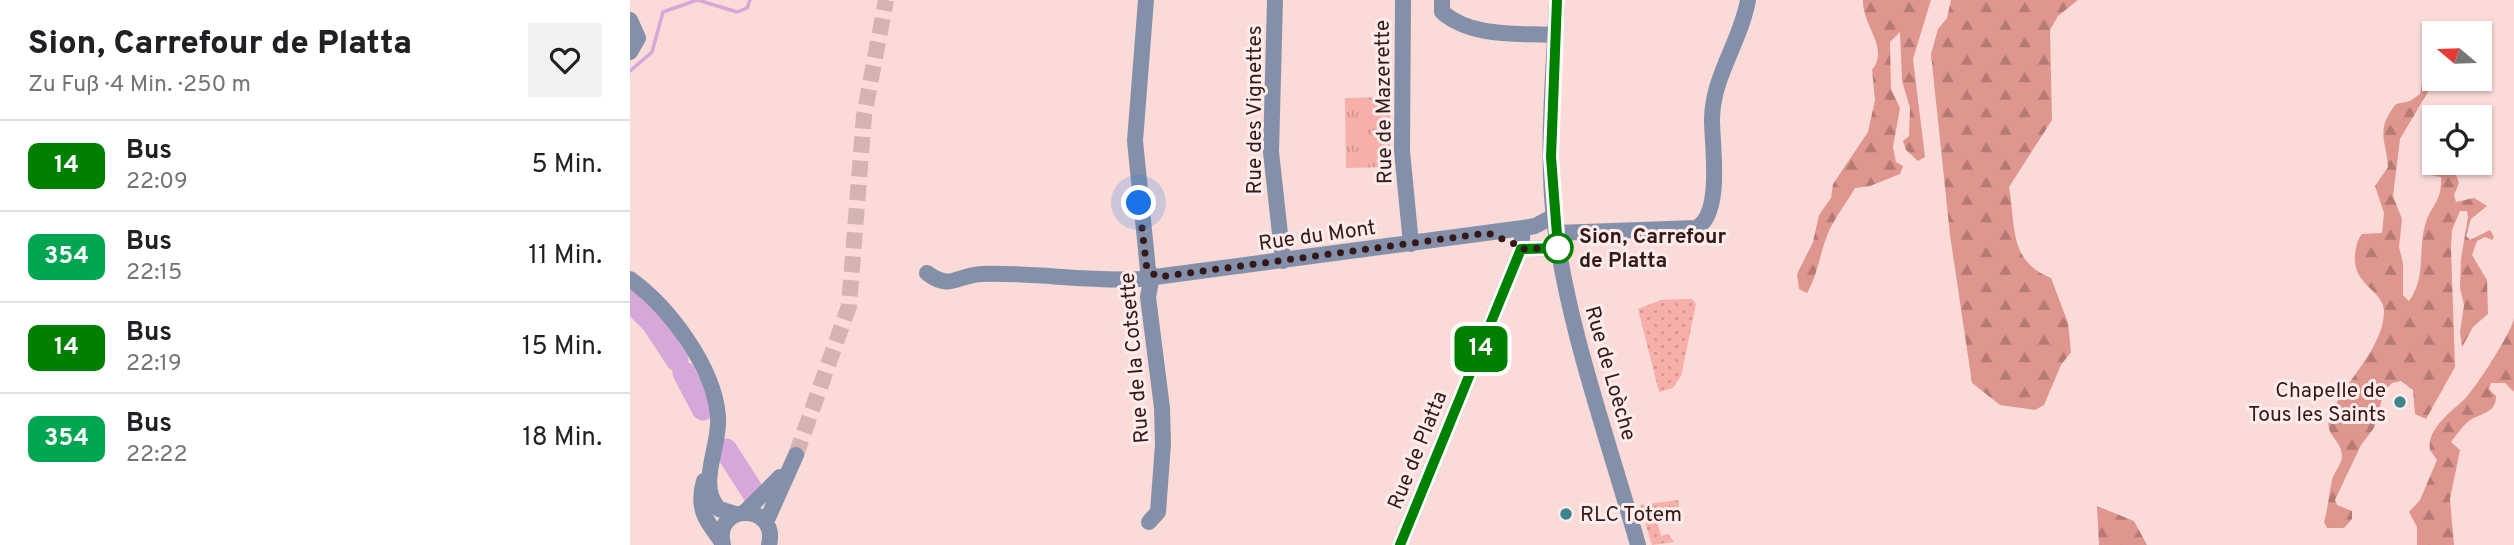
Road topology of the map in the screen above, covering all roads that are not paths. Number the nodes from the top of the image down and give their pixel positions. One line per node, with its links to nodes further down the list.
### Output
1 (1146, 0): 17 (street, Rue de la Cotsette)
2 (1275, 0): 15 (street, Rue des Vignettes)
3 (1403, 0): 13 (street, Rue de Mazerette)
4 (1442, 0): 8 (street)
5 (1557, 0): 8 (street, Rue de Loèche)
6 (1748, 0): 12 (street)
7 (630, 20): 9 (street)
8 (1555, 35): 12 (street, Rue de Loèche)
9 (630, 52)
10 (1523, 228): 11 (street, Rue du Mont); 12 (street, Rue du Mont); 14 (street, Rue de Platta)
11 (1488, 233): 13 (street, Rue du Mont); 14 (street)
12 (1556, 233): 14 (street); 26 (street, Rue de Loèche)
13 (1411, 244): 15 (street, Rue du Mont)
14 (1521, 249): 25 (street, Rue de Platta)
15 (1283, 261): 17 (street, Rue du Mont)
16 (927, 273): 17 (street, Rue du Mont)
17 (1152, 275): 21 (street, Rue de la Cotsette)
18 (630, 279): 19 (street)
19 (717, 446): 20 (street); 23 (street)
20 (740, 513): 22 (street); 22 (street); 23 (street)
21 (1149, 522)
22 (768, 532): 24 (street)
23 (722, 544)
24 (785, 545)
25 (1400, 545)
26 (1638, 545)

